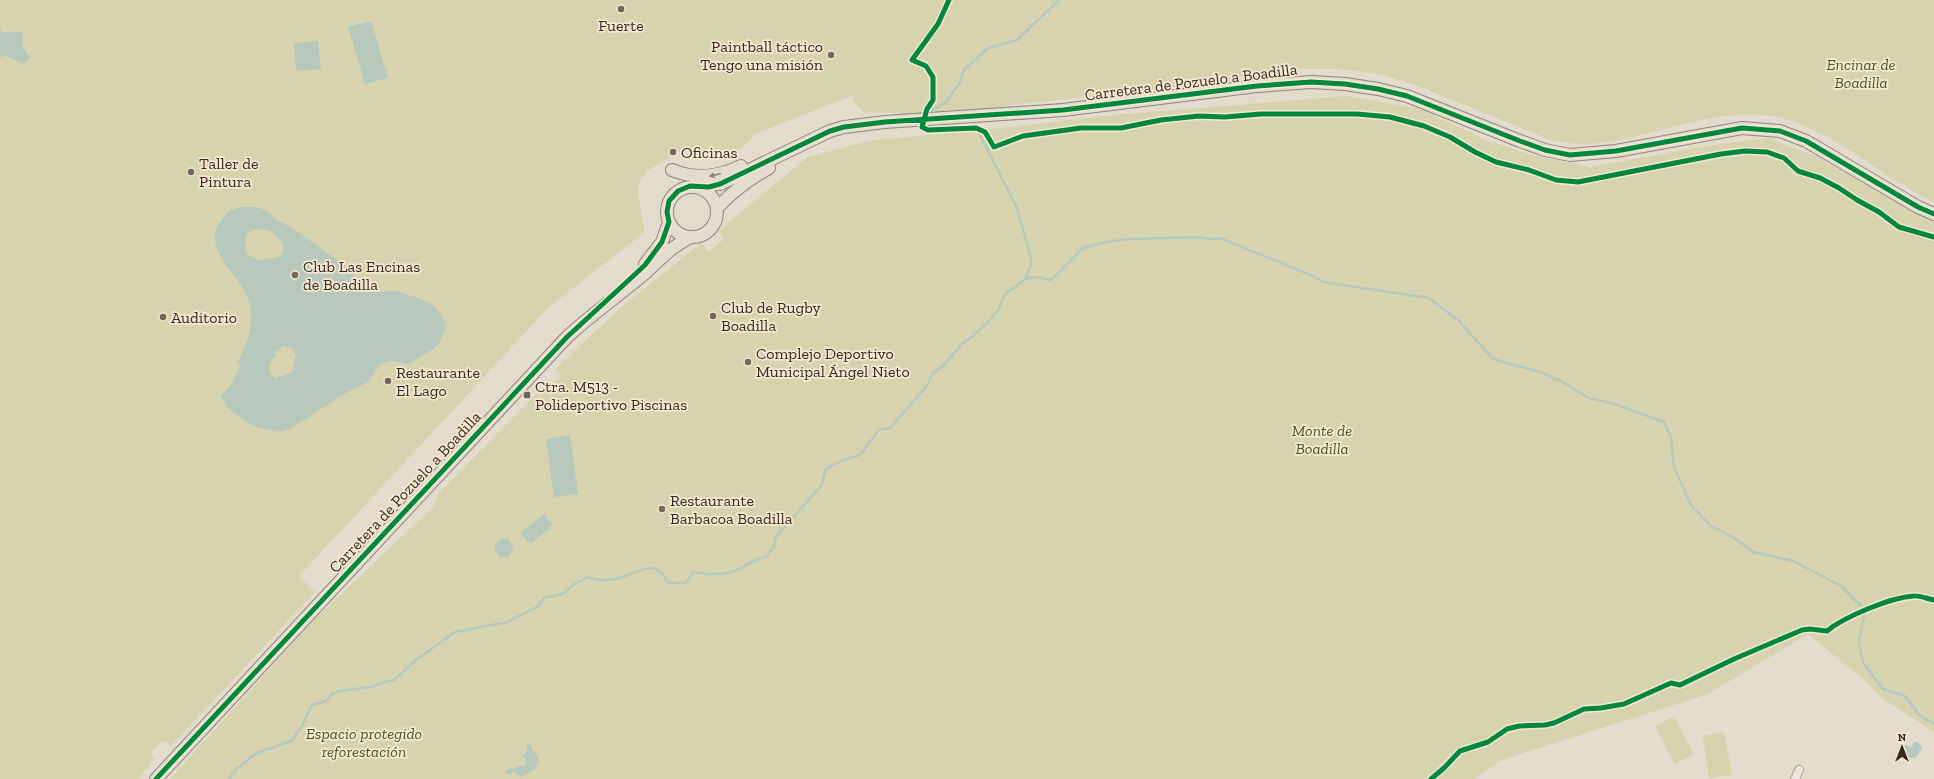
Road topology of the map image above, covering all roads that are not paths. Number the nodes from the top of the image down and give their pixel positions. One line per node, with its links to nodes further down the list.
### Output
1 (863, 125): 2 (main road, Carretera de Pozuelo a Boadilla); 5 (main road, Carretera de Pozuelo a Boadilla); 6 (main road, Carretera de Pozuelo a Boadilla)
2 (830, 131): 3 (main road, one-way to 3); 4 (main road, Carretera de Pozuelo a Boadilla)
3 (672, 170)
4 (694, 186): 5 (main road); 7 (main road)
5 (718, 207): 8 (main road)
6 (1934, 214)
7 (669, 222): 8 (main road); 9 (main road, Carretera de Pozuelo a Boadilla)
8 (691, 237): 9 (main road, Carretera de Pozuelo a Boadilla)
9 (604, 304): 11 (main road, Carretera de Pozuelo a Boadilla)
10 (1799, 770): 12 (street)
11 (156, 779)
12 (1795, 779)

